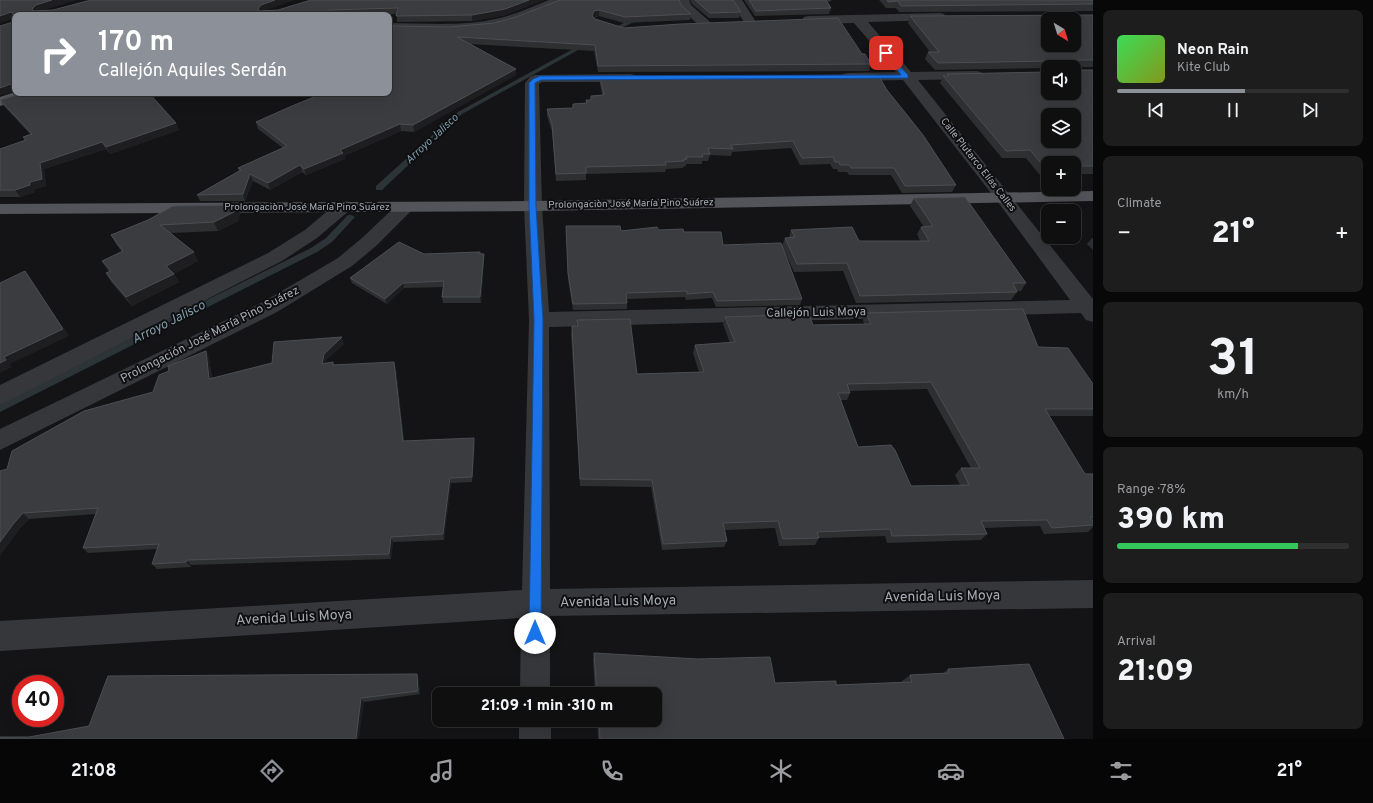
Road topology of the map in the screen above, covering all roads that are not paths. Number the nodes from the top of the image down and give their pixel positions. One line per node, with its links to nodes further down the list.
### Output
1 (559, 0): 13 (street)
2 (738, 3): 7 (street)
3 (687, 6): 10 (street)
4 (952, 17): 5 (street)
5 (857, 18): 6 (street); 15 (street, Calle Plutarco Elías Calles)
6 (796, 21)
7 (750, 22): 8 (street); 9 (street)
8 (765, 22)
9 (735, 23)
10 (705, 24): 11 (street); 12 (street)
11 (720, 24)
12 (686, 25)
13 (392, 27)
14 (993, 74): 15 (street)
15 (906, 76): 16 (street); 21 (street, Calle Plutarco Elías Calles)
16 (834, 77)
17 (644, 78): 23 (street)
18 (19, 96): 19 (main road)
19 (0, 102)
20 (1093, 196): 21 (main road, Prolongaciòn José María Pino Suárez)
21 (1004, 198): 23 (main road, Prolongaciòn José María Pino Suárez); 26 (street, Calle Plutarco Elías Calles)
22 (344, 206): 24 (main road, Prolongaciòn José María Pino Suárez); 25 (main road, Prolongaciòn José María Pino Suárez); 28 (street)
23 (533, 206): 24 (main road, Prolongaciòn José María Pino Suárez); 27 (street)
24 (405, 207): 29 (street, Prolongación José María Pino Suárez)
25 (0, 209)
26 (1091, 309): 27 (street, Callejón Luis Moya)
27 (539, 320): 31 (street)
28 (0, 395)
29 (0, 440)
30 (1093, 594): 31 (street, Avenida Luis Moya)
31 (535, 603): 32 (street, Avenida Luis Moya); 33 (street)
32 (0, 636)
33 (535, 687)
34 (535, 727): 35 (street)
35 (535, 739)

